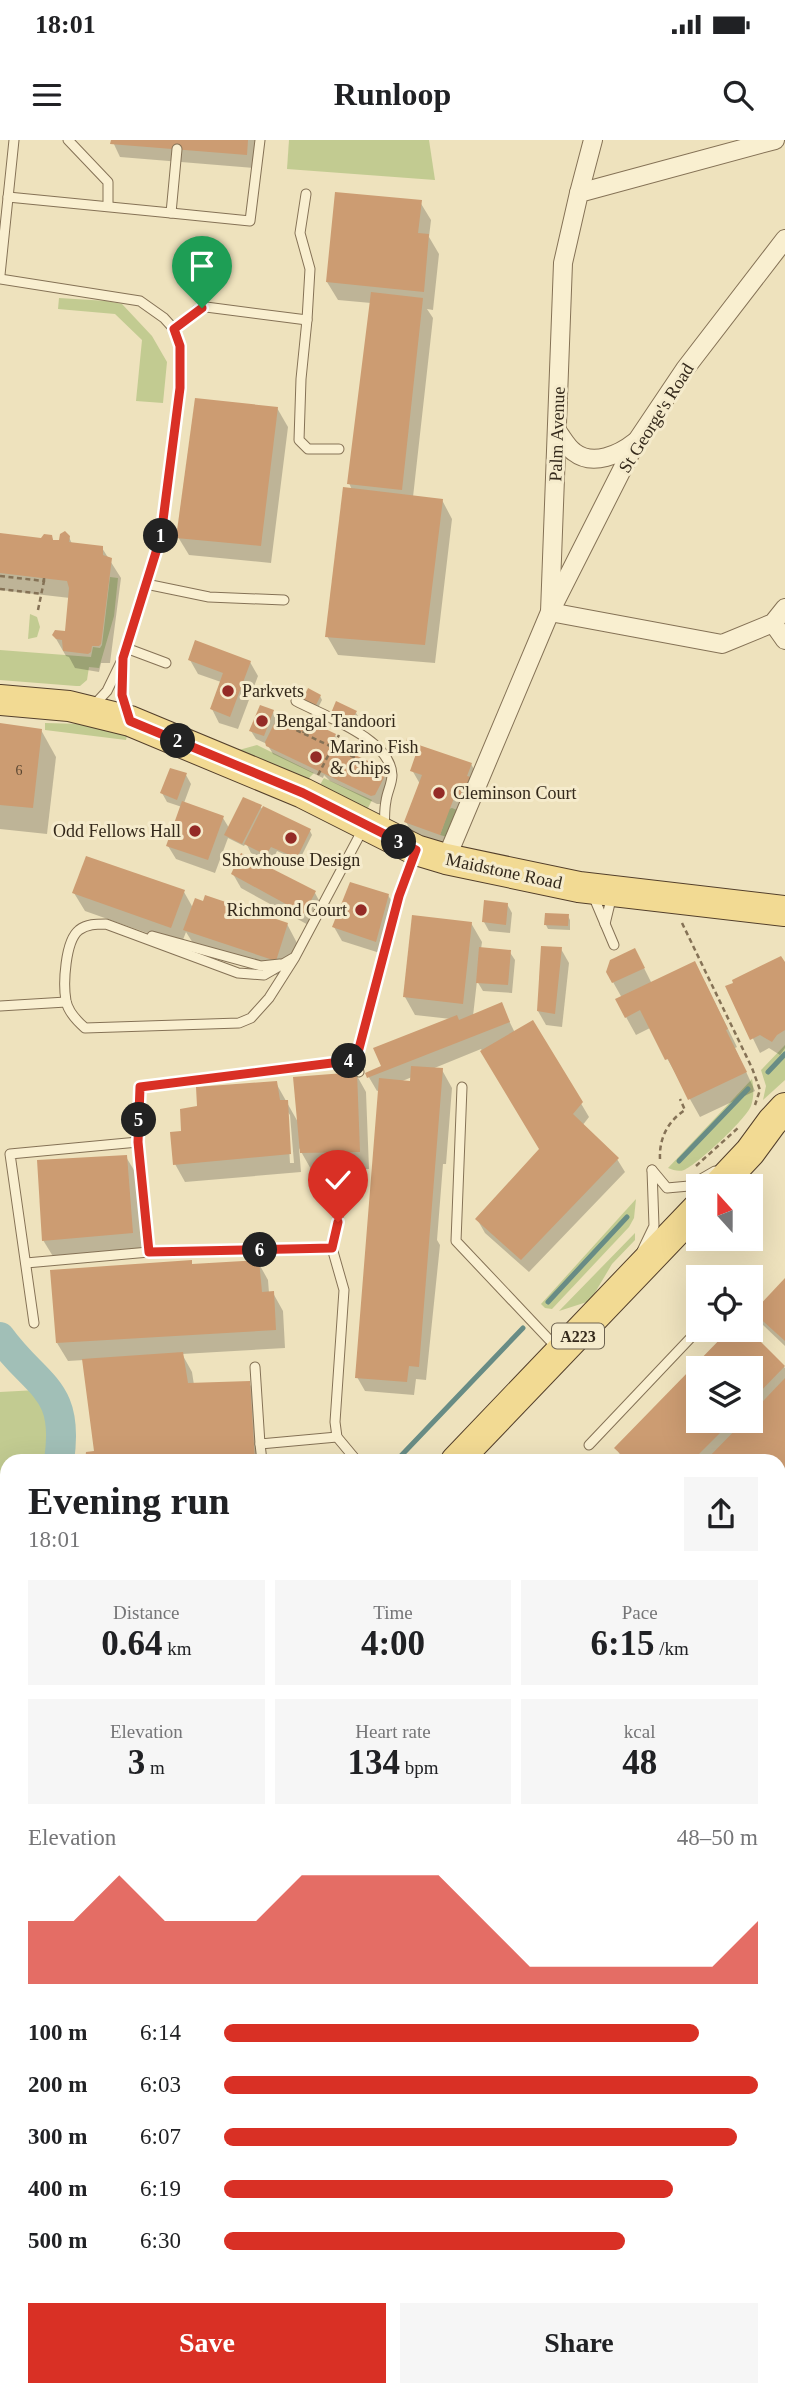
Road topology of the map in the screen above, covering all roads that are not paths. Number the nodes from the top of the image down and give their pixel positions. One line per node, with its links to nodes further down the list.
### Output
1 (15, 140): 9 (lane)
2 (68, 140): 10 (lane)
3 (260, 140): 11 (lane)
4 (593, 140): 7 (street, Palm Avenue)
5 (775, 140): 7 (street)
6 (177, 149): 11 (lane)
7 (579, 193): 16 (street, Palm Avenue)
8 (306, 194): 14 (lane)
9 (8, 197): 10 (lane); 13 (lane)
10 (108, 206): 11 (lane)
11 (171, 213)
12 (785, 239): 17 (street, St George's Road)
13 (0, 277): 15 (lane)
14 (307, 320): 15 (lane); 18 (lane)
15 (174, 329): 19 (lane)
16 (557, 430): 17 (street); 22 (street, Palm Avenue)
17 (636, 442): 22 (street, St George's Road)
18 (339, 449)
19 (146, 584): 20 (lane); 25 (lane)
20 (284, 600)
21 (785, 608): 23 (street)
22 (550, 612): 23 (street); 33 (street, Palm Avenue)
23 (773, 623): 24 (street)
24 (785, 640)
25 (125, 653): 26 (lane); 29 (lane); 30 (lane)
26 (166, 663)
27 (0, 700): 29 (main road, Maidstone Road)
28 (296, 701): 31 (lane)
29 (89, 710): 30 (main road, Maidstone Road)
30 (130, 721): 31 (main road, Maidstone Road)
31 (375, 830): 32 (main road, Maidstone Road); 38 (lane)
32 (416, 850): 33 (main road, Maidstone Road); 41 (lane)
33 (446, 859): 34 (main road, Maidstone Road)
34 (601, 890): 35 (main road, Maidstone Road); 36 (lane); 36 (lane)
35 (785, 911)
36 (605, 924): 37 (lane)
37 (614, 945)
38 (295, 957): 39 (lane); 39 (lane)
39 (66, 1002): 40 (lane)
40 (0, 1006)
41 (356, 1060): 42 (lane); 45 (lane)
42 (359, 1072)
43 (462, 1087): 58 (lane)
44 (770, 1132): 47 (main road); 48 (main road); 49 (main road); 55 (lane)
45 (138, 1142): 53 (lane); 54 (lane)
46 (339, 1173): 52 (lane)
47 (730, 1174)
48 (738, 1174)
49 (746, 1174)
50 (686, 1221): 55 (main road, A223)
51 (686, 1242): 58 (main road, A223)
52 (332, 1248): 53 (lane); 60 (lane)
53 (149, 1252): 54 (lane)
54 (26, 1263): 56 (lane)
55 (624, 1287): 58 (main road, A223)
56 (34, 1323)
57 (687, 1342): 62 (lane)
58 (567, 1357): 65 (main road, A223); 66 (main road, A223)
59 (255, 1367): 61 (lane)
60 (337, 1437): 61 (lane); 64 (lane)
61 (260, 1444): 63 (lane)
62 (589, 1445)
63 (261, 1454)
64 (351, 1454)
65 (463, 1454)
66 (481, 1454)

